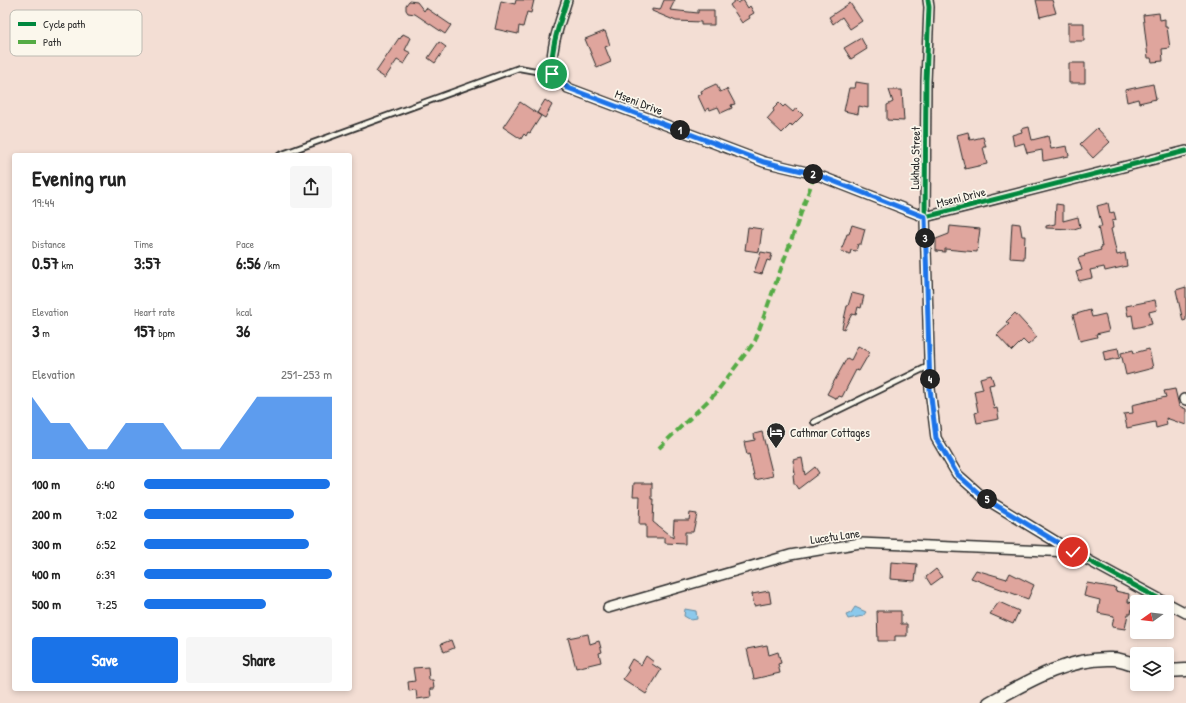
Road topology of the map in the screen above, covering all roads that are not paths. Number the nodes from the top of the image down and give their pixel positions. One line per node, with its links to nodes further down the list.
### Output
1 (567, 0): 3 (street)
2 (928, 0): 6 (street, Lukhalo Street)
3 (552, 74): 5 (lane); 6 (street, Mseni Drive)
4 (1186, 151): 6 (street, Mseni Drive)
5 (285, 153)
6 (925, 217): 7 (street, Lukhalo Street)
7 (930, 366): 8 (lane); 9 (street, Lukhalo Street)
8 (814, 422)
9 (1073, 552): 10 (street, Lukhalo Street); 12 (street, Lucetu Lane)
10 (1153, 595)
11 (1174, 606): 13 (street, Lukhalo Street)
12 (608, 608)
13 (1186, 613)
14 (1130, 663): 17 (main road)
15 (1186, 670): 16 (main road)
16 (1174, 671)
17 (989, 703)

